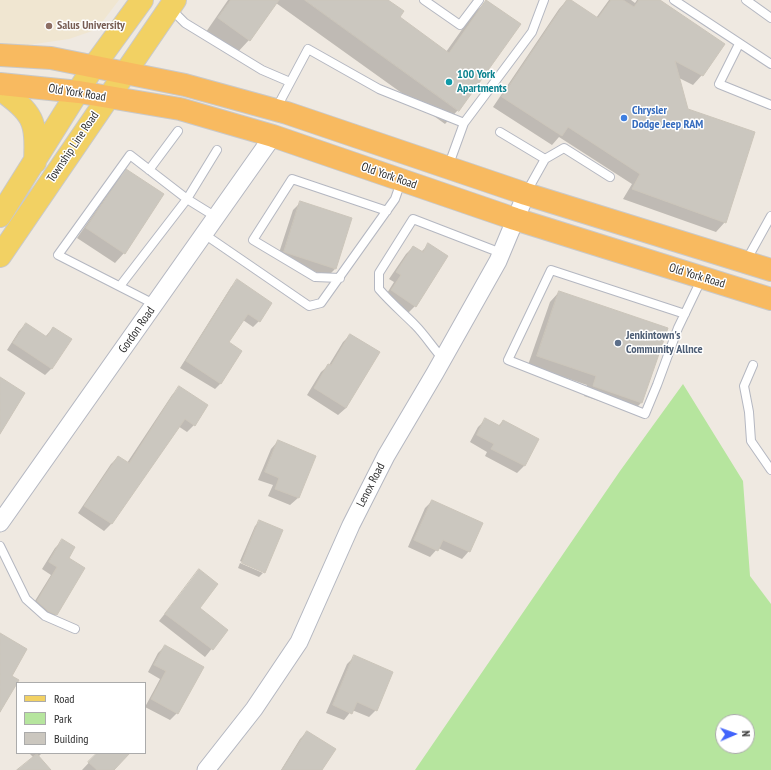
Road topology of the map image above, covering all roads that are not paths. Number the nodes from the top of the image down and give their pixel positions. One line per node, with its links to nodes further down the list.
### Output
1 (142, 0): 12 (main road, Township Line Road)
2 (423, 0): 3 (lane)
3 (479, 0)
4 (544, 0): 21 (lane)
5 (674, 0): 9 (lane)
6 (746, 0): 8 (lane)
7 (172, 4): 13 (main road, Township Line Road); 14 (lane)
8 (771, 18)
9 (739, 44): 11 (lane); 19 (lane)
10 (0, 55): 12 (highway)
11 (771, 64)
12 (94, 66): 13 (highway); 17 (main road, Township Line Road)
13 (126, 72): 18 (main road, Township Line Road); 20 (highway)
14 (290, 82): 20 (lane); 21 (lane)
15 (0, 84): 17 (highway, Old York Road)
16 (0, 89): 27 (main road)
17 (79, 92): 18 (highway, Old York Road); 27 (main road, Township Line Road)
18 (107, 98): 24 (highway, Old York Road); 41 (main road, Township Line Road)
19 (771, 105)
20 (276, 110): 28 (highway)
21 (464, 123): 28 (lane)
22 (178, 131): 29 (lane)
23 (500, 132): 26 (lane)
24 (273, 136): 31 (highway, Old York Road); 37 (street, Gordon Road)
25 (217, 150): 33 (lane)
26 (545, 159): 30 (lane); 32 (lane)
27 (35, 162): 35 (main road, Township Line Road)
28 (448, 167): 32 (highway)
29 (149, 170): 33 (lane); 46 (lane)
30 (610, 177)
31 (401, 180): 34 (lane); 38 (highway, Old York Road)
32 (526, 194): 38 (street, Lenox Road); 42 (highway)
33 (187, 199): 37 (lane); 46 (lane)
34 (387, 211): 45 (lane); 45 (lane)
35 (0, 216)
36 (771, 216): 42 (lane)
37 (216, 217): 39 (street, Gordon Road)
38 (515, 219): 40 (street, Lenox Road); 44 (highway, Old York Road)
39 (204, 234): 45 (lane); 49 (street, Gordon Road)
40 (501, 253): 51 (street, Lenox Road); 51 (lane)
41 (0, 256)
42 (746, 262): 43 (highway); 47 (highway)
43 (771, 270)
44 (702, 277): 47 (highway, Old York Road); 50 (lane)
45 (340, 278)
46 (120, 286): 49 (lane)
47 (734, 287): 48 (highway, Old York Road)
48 (771, 299)
49 (154, 304): 54 (street, Gordon Road)
50 (685, 314): 50 (lane)
51 (443, 359): 57 (street, Lenox Road)
52 (753, 365): 53 (lane)
53 (771, 470)
54 (0, 523)
55 (0, 546): 56 (lane)
56 (75, 630)
57 (206, 770)

